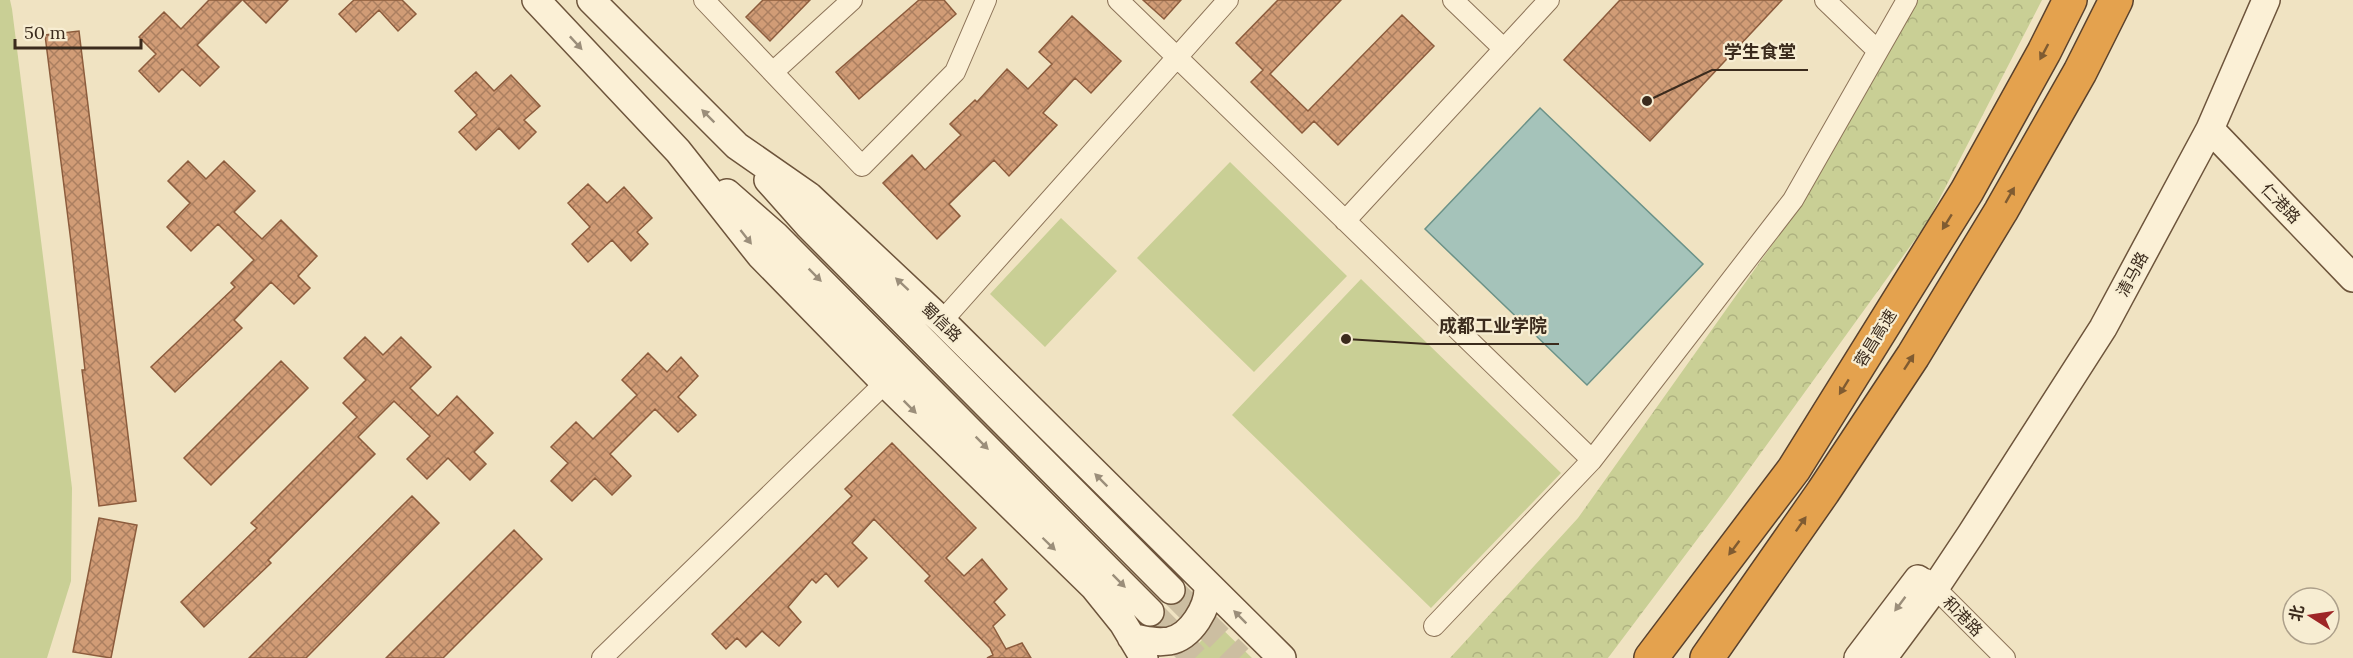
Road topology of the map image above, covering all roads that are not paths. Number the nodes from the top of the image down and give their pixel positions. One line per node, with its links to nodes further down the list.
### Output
1 (536, 0): 21 (main road, one-way to 21)
2 (591, 0): 20 (main road, 蜀信路, one-way to 2)
3 (704, 0): 18 (street)
4 (852, 0): 18 (street)
5 (986, 0): 18 (street)
6 (1118, 0): 17 (street)
7 (1228, 0): 17 (street)
8 (1453, 0): 15 (street)
9 (1549, 0): 15 (street)
10 (1825, 0): 16 (street)
11 (1907, 0): 16 (street)
12 (2070, 0): 35 (highway, 蓉昌高速, one-way to 35)
13 (2116, 0): 36 (highway, one-way to 13)
14 (2266, 0): 19 (main road, 清马路)
15 (1504, 49): 22 (street)
16 (1878, 51): 26 (street)
17 (1176, 56): 22 (street); 24 (street)
18 (772, 72)
19 (2210, 129): 23 (main road, 仁港路); 27 (main road, 清马路)
20 (737, 146): 24 (main road, 蜀信路, one-way to 20); 29 (main road)
21 (678, 151): 25 (main road, one-way to 25); 30 (main road, one-way to 30)
22 (1345, 220): 26 (street)
23 (2353, 278)
24 (942, 321): 28 (main road, 蜀信路, one-way to 24)
25 (885, 382): 32 (main road, one-way to 32); 33 (street)
26 (1592, 460): 31 (street)
27 (1928, 581): 37 (main road, 清马路, one-way to 37); 38 (main road, 清马路); 39 (street, 和港路)
28 (1208, 586): 32 (main road); 34 (main road, 蜀信路, one-way to 28)
29 (1171, 590)
30 (1150, 612)
31 (1434, 626)
32 (1137, 648)
33 (602, 658)
34 (1282, 658)
35 (1651, 658)
36 (1707, 658)
37 (1858, 658)
38 (1883, 658)
39 (2005, 658)

